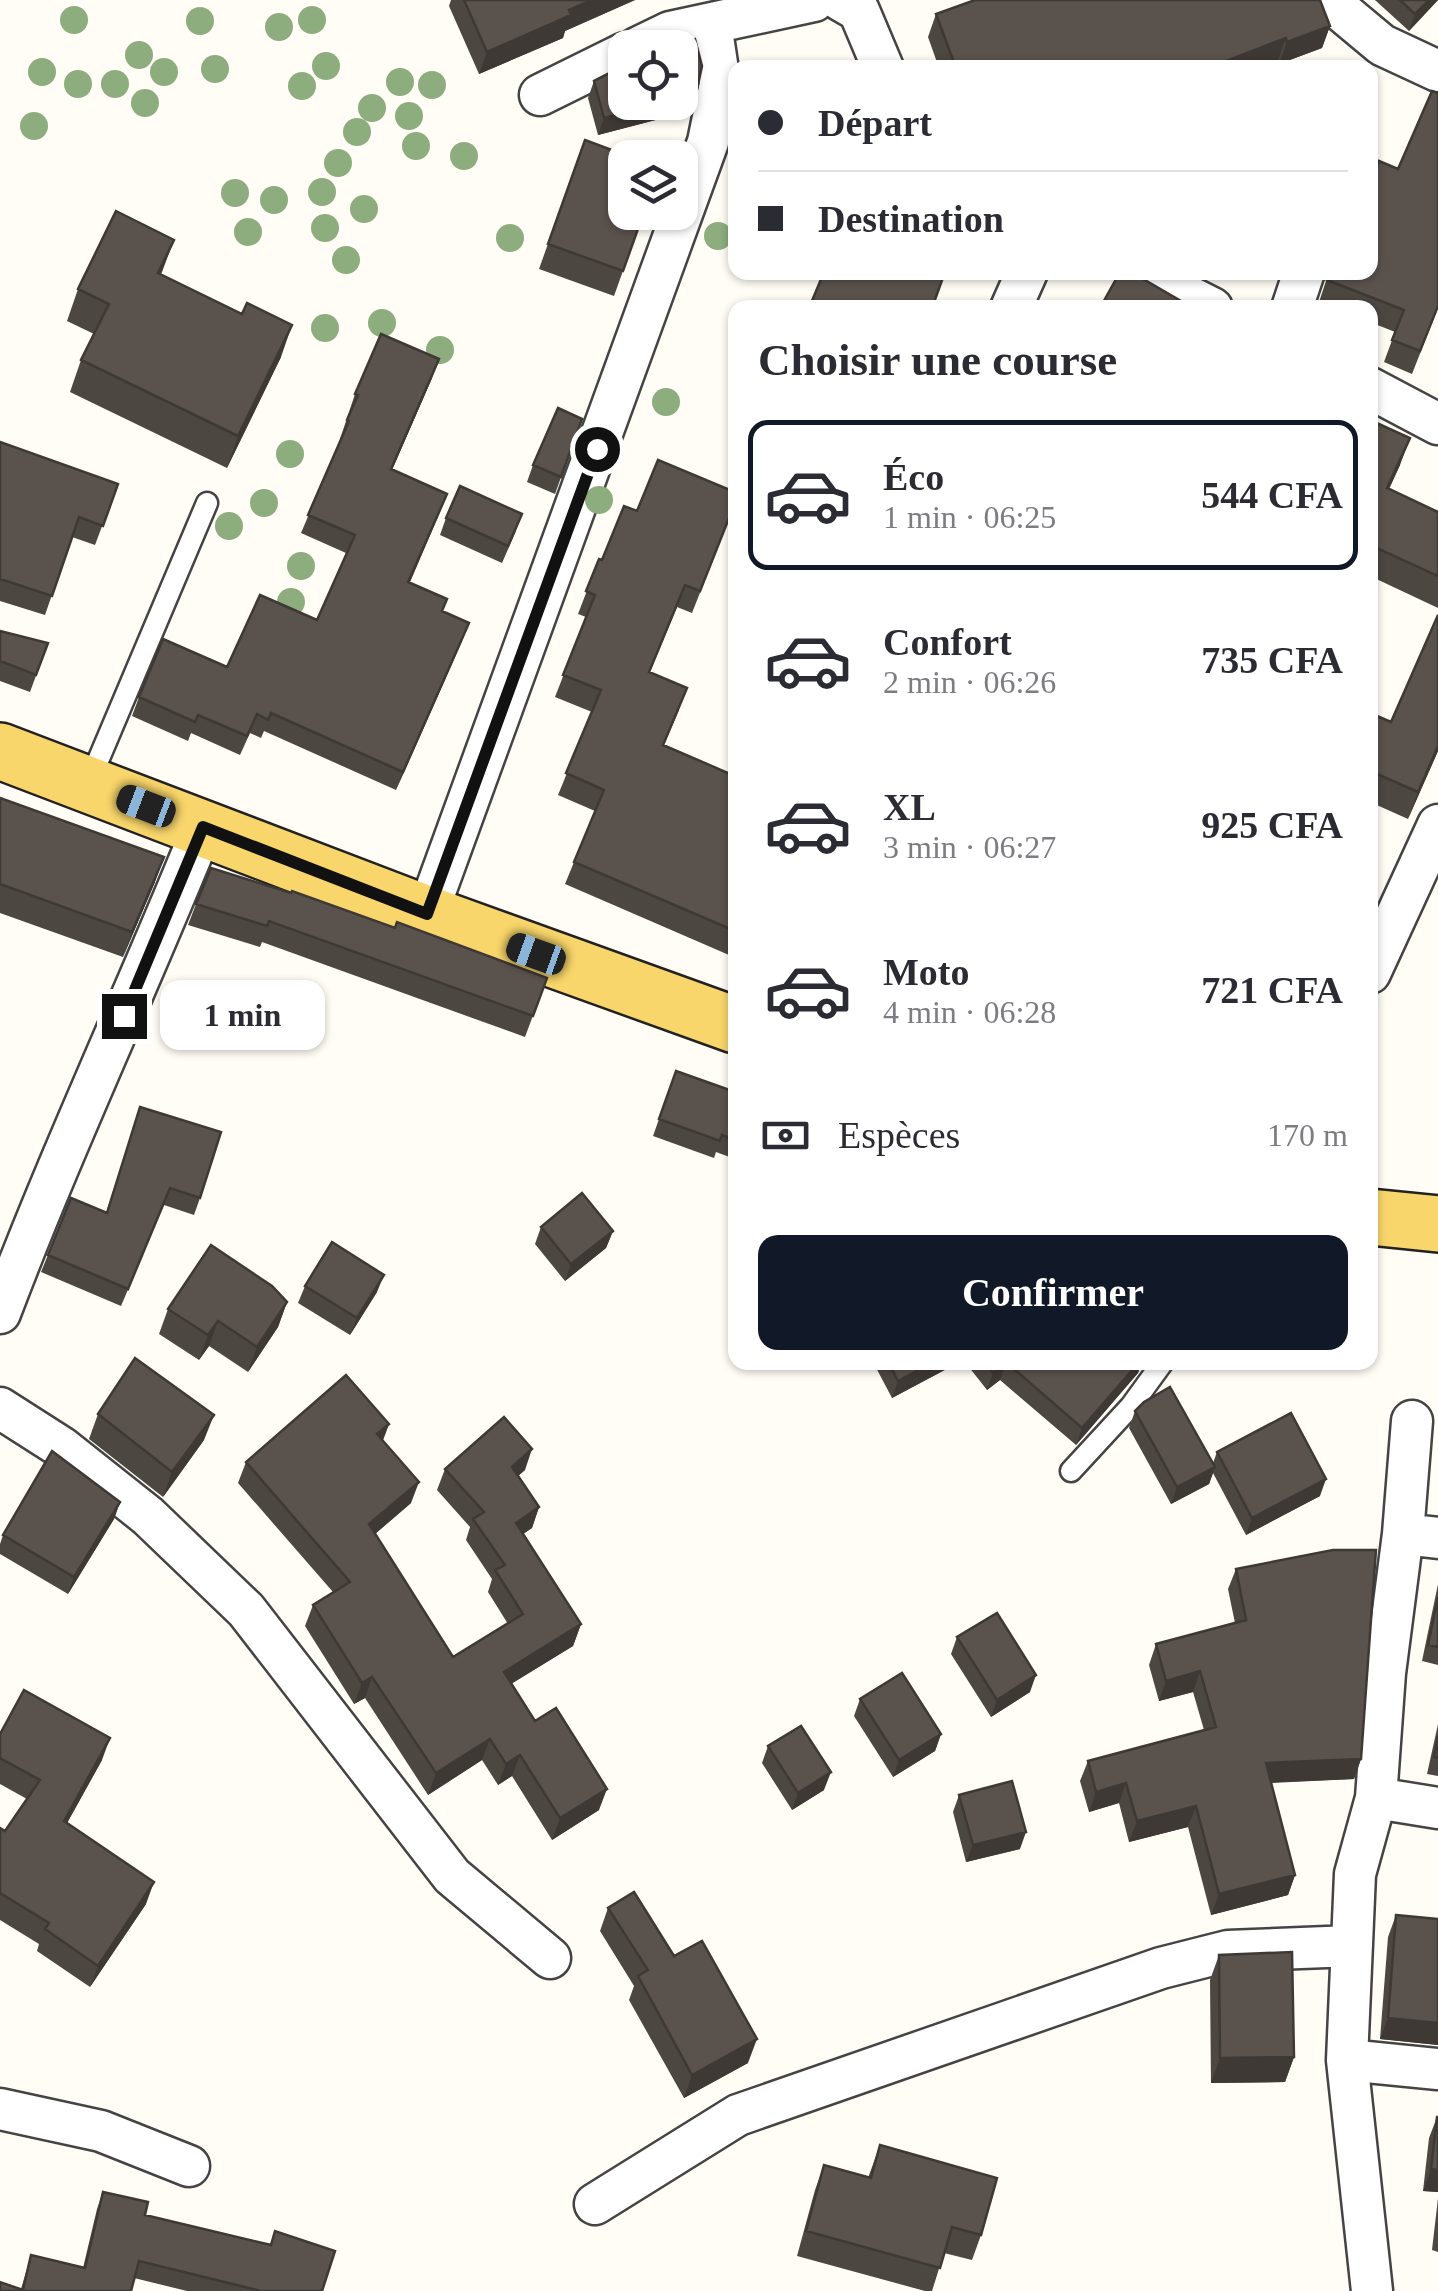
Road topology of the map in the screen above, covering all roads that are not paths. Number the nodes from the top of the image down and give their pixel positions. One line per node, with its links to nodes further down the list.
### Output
1 (824, 0): 4 (street)
2 (840, 0): 7 (street)
3 (1328, 0): 8 (street)
4 (814, 1): 5 (street)
5 (711, 24): 6 (street); 22 (street)
6 (680, 30)
7 (880, 60)
8 (1374, 60)
9 (608, 61): 12 (street)
10 (1378, 62): 11 (street)
11 (1438, 70)
12 (540, 94)
13 (1157, 280): 14 (street)
14 (1196, 300)
15 (1378, 392): 16 (street)
16 (1438, 424)
17 (206, 503): 19 (lane)
18 (0, 751): 19 (main road)
19 (88, 784): 21 (main road)
20 (1438, 825): 23 (street)
21 (203, 827): 22 (main road); 27 (street)
22 (427, 914): 24 (main road)
23 (1378, 955)
24 (728, 1022)
25 (1378, 1218): 26 (main road)
26 (1438, 1224)
27 (0, 1313)
28 (1157, 1370): 31 (lane)
29 (0, 1408): 36 (street)
30 (1412, 1421): 32 (street)
31 (1071, 1471)
32 (1420, 1536): 33 (street)
33 (1376, 1798): 34 (street); 35 (street)
34 (1438, 1808)
35 (1352, 1946): 37 (street); 41 (street)
36 (550, 1958)
37 (1347, 2060): 38 (street); 42 (street)
38 (1438, 2069)
39 (0, 2109): 40 (street)
40 (188, 2166)
41 (595, 2204)
42 (1372, 2291)

